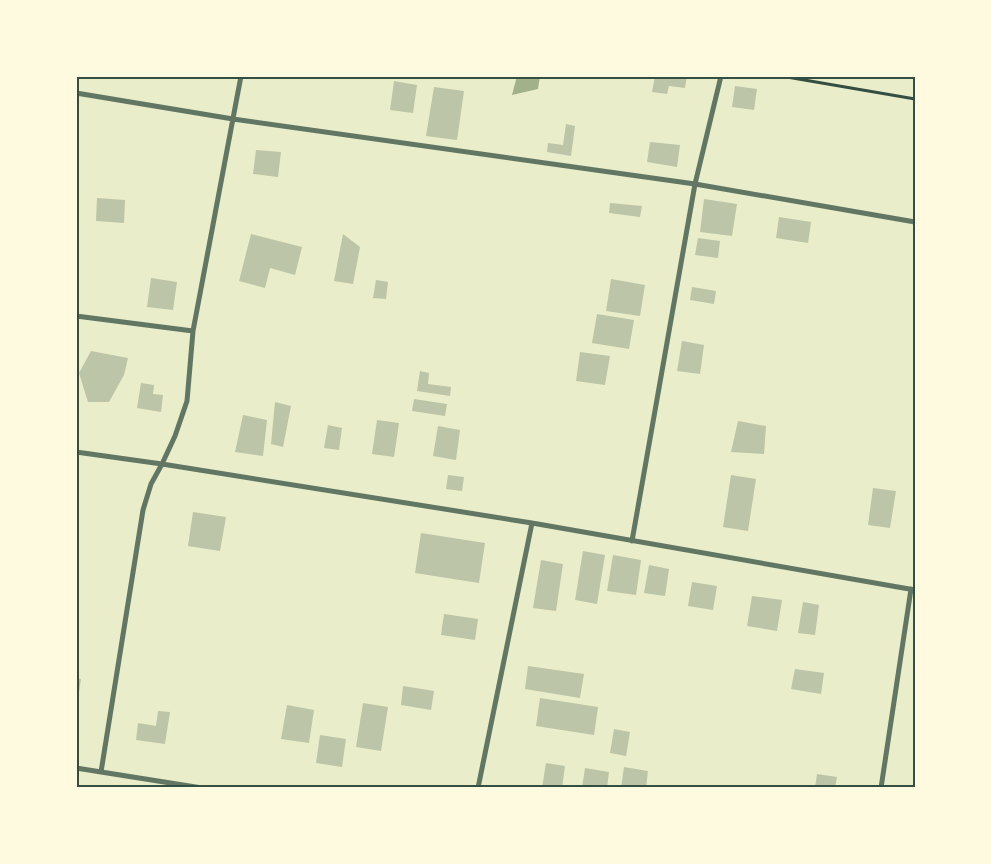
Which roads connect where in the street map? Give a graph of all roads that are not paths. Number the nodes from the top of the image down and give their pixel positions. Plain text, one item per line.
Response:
1 (240, 76) edge
2 (721, 76) edge
3 (76, 93) edge
4 (233, 119) junction
5 (695, 184) junction
6 (915, 222) edge
7 (76, 316) edge
8 (193, 332) junction
9 (76, 452) edge
10 (162, 464) junction
11 (532, 523) junction
12 (632, 541) junction
13 (913, 590) edge
14 (76, 768) edge
15 (101, 772) junction
16 (202, 788) edge
17 (478, 788) edge
18 (881, 788) edge

1 - 4 street
2 - 5 street
3 - 4 street
4 - 5 street
4 - 8 street
5 - 6 street
5 - 12 street
7 - 8 street
8 - 10 street
9 - 10 street
10 - 11 street
10 - 15 street
11 - 12 street
11 - 17 street
12 - 13 street
13 - 18 street
14 - 15 street
15 - 16 street

